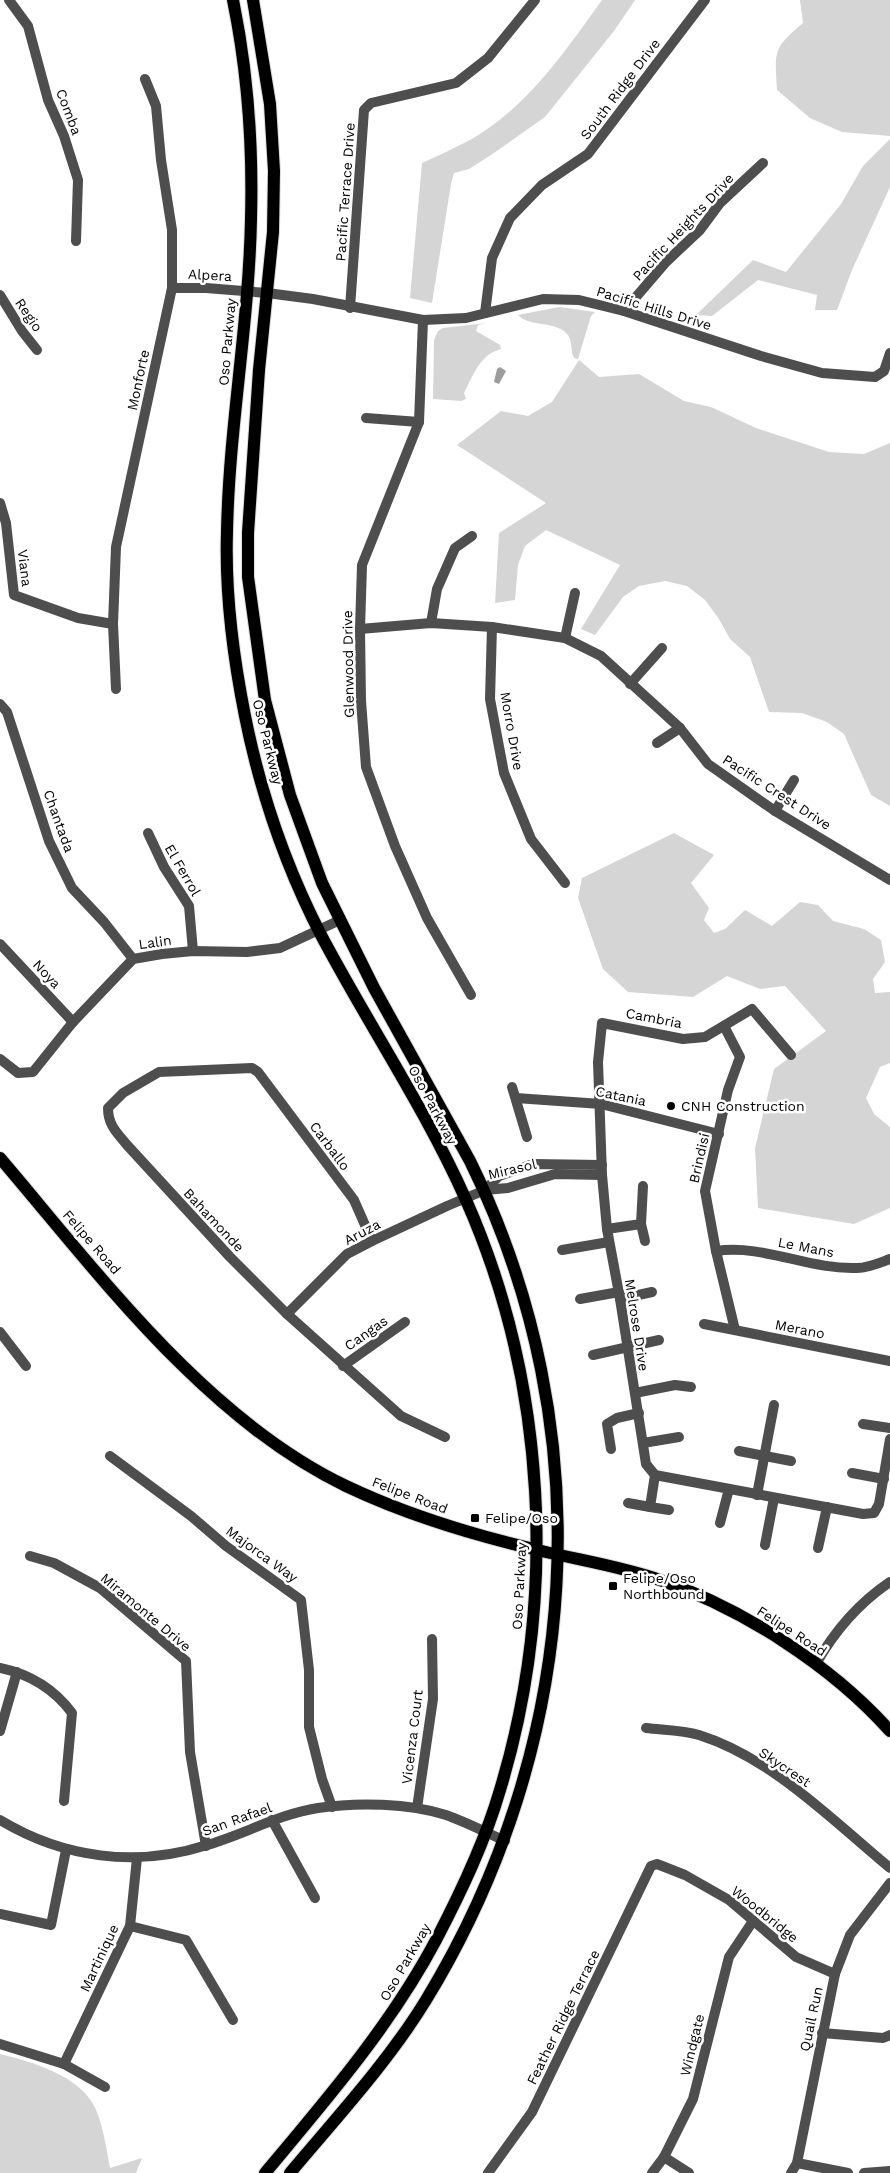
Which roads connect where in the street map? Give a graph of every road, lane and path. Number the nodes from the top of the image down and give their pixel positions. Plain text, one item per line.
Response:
1 (9, 0) edge
2 (233, 0) edge
3 (253, 0) edge
4 (535, 0) edge
5 (705, 0) edge
6 (145, 79) dead end
7 (763, 163) dead end
8 (76, 240) dead end
9 (172, 288) junction
10 (246, 291) junction
11 (267, 293) junction
12 (0, 295) edge
13 (350, 308) junction
14 (624, 311) junction
15 (486, 313) junction
16 (423, 320) junction
17 (37, 350) dead end
18 (890, 353) edge
19 (366, 418) dead end
20 (419, 422) junction
21 (0, 503) edge
22 (472, 536) dead end
23 (575, 593) dead end
24 (431, 623) junction
25 (113, 624) junction
26 (492, 627) junction
27 (360, 629) junction
28 (565, 638) junction
29 (662, 648) dead end
30 (630, 684) junction
31 (116, 689) dead end
32 (0, 704) edge
33 (680, 728) junction
34 (657, 743) dead end
35 (794, 780) dead end
36 (775, 810) junction
37 (148, 833) dead end
38 (890, 880) edge
39 (565, 883) dead end
40 (340, 920) junction
41 (319, 931) junction
42 (0, 944) edge
43 (193, 951) junction
44 (133, 959) junction
45 (470, 995) dead end
46 (73, 1022) junction
47 (603, 1022) joint
48 (724, 1026) junction
49 (791, 1055) dead end
50 (0, 1059) edge
51 (258, 1072) joint
52 (512, 1087) dead end
53 (516, 1098) junction
54 (601, 1104) junction
55 (719, 1134) junction
56 (527, 1137) dead end
57 (0, 1158) edge
58 (545, 1164) junction
59 (602, 1170) junction
60 (546, 1176) junction
61 (643, 1186) dead end
62 (484, 1190) junction
63 (466, 1198) junction
64 (641, 1224) junction
65 (607, 1229) junction
66 (372, 1241) junction
67 (645, 1241) dead end
68 (609, 1242) junction
69 (562, 1250) dead end
70 (716, 1251) junction
71 (890, 1259) edge
72 (652, 1292) dead end
73 (619, 1295) junction
74 (580, 1299) dead end
75 (287, 1314) junction
76 (405, 1322) dead end
77 (704, 1324) dead end
78 (735, 1330) junction
79 (0, 1332) edge
80 (659, 1340) dead end
81 (626, 1346) junction
82 (593, 1355) dead end
83 (890, 1361) edge
84 (26, 1366) dead end
85 (343, 1366) junction
86 (691, 1388) dead end
87 (635, 1393) junction
88 (774, 1405) dead end
89 (639, 1413) junction
90 (863, 1424) dead end
91 (890, 1428) edge
92 (445, 1437) dead end
93 (679, 1437) dead end
94 (890, 1439) edge
95 (643, 1443) junction
96 (611, 1450) dead end
97 (739, 1451) dead end
98 (110, 1456) dead end
99 (765, 1456) junction
100 (791, 1461) dead end
101 (852, 1473) dead end
102 (656, 1475) junction
103 (884, 1479) junction
104 (729, 1489) junction
105 (756, 1494) junction
106 (774, 1498) junction
107 (628, 1503) dead end
108 (650, 1507) junction
109 (827, 1507) junction
110 (669, 1510) dead end
111 (720, 1523) dead end
112 (765, 1545) dead end
113 (818, 1548) dead end
114 (536, 1550) junction
115 (559, 1554) junction
116 (30, 1556) dead end
117 (890, 1582) edge
118 (432, 1639) dead end
119 (816, 1664) junction
120 (0, 1668) edge
121 (17, 1672) junction
122 (646, 1728) dead end
123 (0, 1731) edge
124 (890, 1731) edge
125 (64, 1801) dead end
126 (332, 1806) junction
127 (417, 1808) junction
128 (0, 1820) edge
129 (272, 1820) junction
130 (486, 1832) junction
131 (505, 1841) junction
132 (206, 1846) junction
133 (66, 1850) junction
134 (137, 1858) junction
135 (651, 1866) joint
136 (890, 1868) edge
137 (890, 1883) edge
138 (316, 1898) dead end
139 (0, 1914) edge
140 (753, 1922) junction
141 (130, 1926) junction
142 (835, 1974) junction
143 (233, 2020) dead end
144 (822, 2033) junction
145 (890, 2035) edge
146 (0, 2044) edge
147 (64, 2064) junction
148 (105, 2087) dead end
149 (664, 2157) junction
150 (797, 2163) junction
151 (890, 2171) edge
152 (265, 2173) edge
153 (290, 2173) edge
154 (488, 2173) edge
155 (652, 2173) edge
156 (689, 2173) edge
157 (791, 2173) edge
158 (848, 2173) edge
159 (864, 2173) edge

1 - 8 street, Comba
2 - 10 main road, Oso Parkway
3 - 11 main road, Oso Parkway
4 - 13 street, Pacific Terrace Drive
5 - 15 street, South Ridge Drive
6 - 9 street, Monforte
7 - 14 street, Pacific Heights Drive
9 - 10 street, Alpera
9 - 25 street, Monforte
10 - 11 street, Pacific Hills Drive
10 - 41 main road, Oso Parkway
11 - 13 street, Pacific Hills Drive
11 - 40 main road, Oso Parkway
12 - 17 street, Regio
13 - 16 street, Pacific Hills Drive
14 - 15 street, Pacific Hills Drive
14 - 18 street, Pacific Hills Drive
15 - 16 street, Pacific Hills Drive
16 - 20 street, Glenwood Drive
19 - 20 street
20 - 27 street, Glenwood Drive
21 - 25 street, Viana
22 - 24 street
23 - 28 street
24 - 26 street, Pacific Crest Drive
24 - 27 street, Pacific Crest Drive
25 - 31 street, Monforte
26 - 28 street, Pacific Crest Drive
26 - 39 street, Morro Drive
27 - 45 street, Glenwood Drive
28 - 30 street, Pacific Crest Drive
29 - 30 street
30 - 33 street, Pacific Crest Drive
32 - 44 street, Chantada
33 - 34 street
33 - 36 street, Pacific Crest Drive
35 - 36 street
36 - 38 street, Pacific Crest Drive
37 - 43 street, El Ferrol
40 - 41 street, Lalin
40 - 62 main road, Oso Parkway
41 - 43 street, Lalin
41 - 63 main road, Oso Parkway
42 - 46 street, Noya
43 - 44 street, Lalin
44 - 46 street, Lalin
46 - 50 street, Lalin
47 - 48 street, Cambria
47 - 54 street, Melrose Drive
48 - 49 street, Cambria
48 - 55 street, Brindisi
51 - 66 street, Carballo
51 - 75 street, Bahamonde
52 - 53 street
53 - 54 street, Catania
53 - 56 street
54 - 55 street, Catania
54 - 59 street, Melrose Drive
55 - 70 street, Brindisi
57 - 114 main road, Felipe Road
58 - 59 street, Mirasol
58 - 60 street, Mirasol
58 - 62 street, Mirasol
59 - 60 street, Mirasol
59 - 65 street, Melrose Drive
60 - 62 street, Mirasol
61 - 64 street
62 - 63 street, Mirasol
62 - 115 main road, Oso Parkway
63 - 66 street, Aruza
63 - 114 main road, Oso Parkway
64 - 65 street
64 - 67 street
65 - 68 street, Melrose Drive
66 - 75 street, Aruza
68 - 69 street
68 - 73 street, Melrose Drive
70 - 71 street, Le Mans
70 - 78 street, Brindisi
72 - 73 street
73 - 74 street
73 - 81 street, Melrose Drive
75 - 85 street, Bahamonde
76 - 85 street, Cangas
77 - 78 street, Merano
78 - 83 street, Merano
79 - 84 street
80 - 81 street
81 - 82 street
81 - 87 street, Melrose Drive
85 - 92 street, Bahamonde
86 - 87 street
87 - 89 street, Melrose Drive
88 - 99 street
89 - 95 street, Melrose Drive
89 - 96 street
90 - 91 street
93 - 95 street
94 - 103 street
95 - 102 street, Melrose Drive
97 - 99 street
98 - 126 street, Majorca Way
99 - 100 street
99 - 105 street
101 - 103 street
102 - 104 street
102 - 108 street
103 - 109 street
104 - 105 street
104 - 111 street
105 - 106 street
106 - 109 street
106 - 112 street
107 - 108 street
108 - 110 street
109 - 113 street
114 - 115 main road, Felipe Road
114 - 130 main road, Oso Parkway
115 - 119 main road, Felipe Road
115 - 131 main road, Oso Parkway
116 - 132 street, Miramonte Drive
117 - 119 street
118 - 127 street, Vicenza Court
119 - 124 main road, Felipe Road
120 - 121 street
121 - 123 street
121 - 125 street
122 - 136 street, Skycrest
126 - 127 street, San Rafael
126 - 129 street, San Rafael
127 - 130 street, San Rafael
128 - 133 street, San Rafael
129 - 132 street, San Rafael
129 - 138 street
130 - 131 street, San Rafael
130 - 152 main road, Oso Parkway
131 - 153 main road, Oso Parkway
132 - 134 street, San Rafael
133 - 134 street, San Rafael
133 - 139 street
134 - 141 street, Martinique
135 - 140 street, Woodbridge
135 - 154 street, Feather Ridge Terrace
137 - 142 street, Quail Run
140 - 142 street, Woodbridge
140 - 149 street, Windgate
141 - 143 street
141 - 147 street, Martinique
142 - 144 street, Quail Run
144 - 145 street
144 - 150 street, Quail Run
146 - 147 street
147 - 148 street
149 - 155 street, Windgate
149 - 156 street
150 - 157 street, Quail Run
150 - 158 street
151 - 159 street

